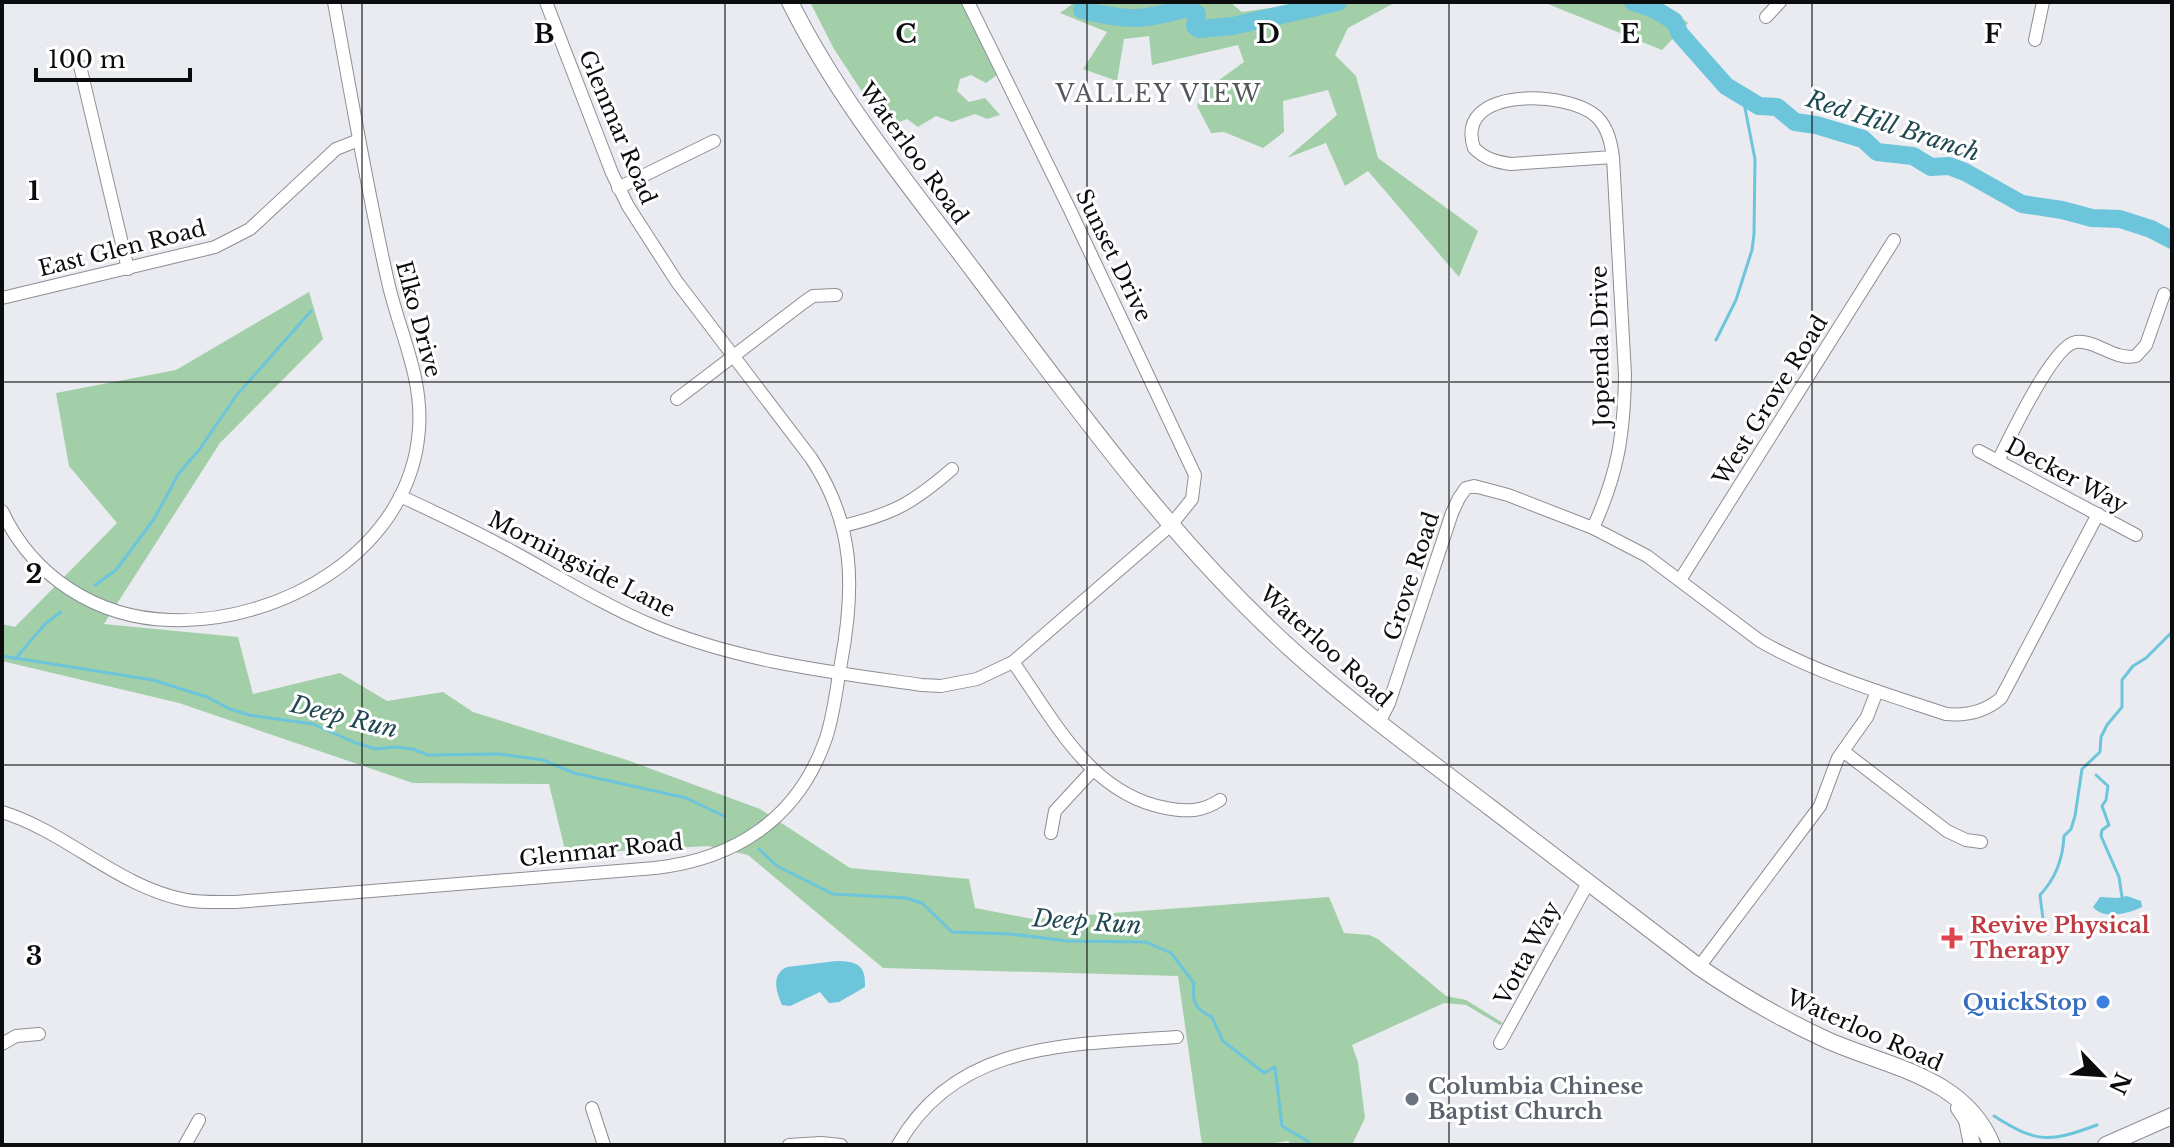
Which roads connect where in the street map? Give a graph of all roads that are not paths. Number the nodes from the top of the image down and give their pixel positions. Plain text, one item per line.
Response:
1 (334, 2) edge
2 (546, 2) edge
3 (790, 2) edge
4 (968, 2) edge
5 (1780, 2) edge
6 (2043, 2) edge
7 (1766, 17) dead end
8 (2035, 40) dead end
9 (80, 66) dead end
10 (359, 140) junction
11 (714, 141) dead end
12 (1613, 157) junction
13 (618, 188) junction
14 (1894, 240) dead end
15 (128, 269) junction
16 (2164, 294) dead end
17 (836, 295) dead end
18 (2, 298) edge
19 (733, 356) junction
20 (677, 399) dead end
21 (1979, 451) dead end
22 (1998, 461) junction
23 (952, 469) dead end
24 (400, 496) junction
25 (2, 511) edge
26 (2098, 514) junction
27 (1171, 525) junction
28 (843, 526) junction
29 (1593, 528) junction
30 (2136, 535) dead end
31 (1680, 580) junction
32 (1013, 662) junction
33 (839, 673) junction
34 (1877, 691) junction
35 (1379, 723) junction
36 (1843, 751) junction
37 (1092, 771) junction
38 (1220, 800) dead end
39 (2, 812) edge
40 (1051, 833) dead end
41 (1981, 842) dead end
42 (1588, 883) junction
43 (1699, 967) junction
44 (39, 1034) dead end
45 (1177, 1037) dead end
46 (1500, 1043) dead end
47 (2, 1044) edge
48 (1937, 1083) junction
49 (592, 1108) dead end
50 (2172, 1116) edge
51 (199, 1120) dead end
52 (1990, 1139) edge
53 (185, 1145) edge
54 (604, 1145) edge
55 (789, 1145) edge
56 (841, 1145) edge
57 (898, 1145) edge
58 (1972, 1145) edge
59 (2006, 1145) edge
60 (2106, 1145) edge

1 - 10 street, Elko Drive
2 - 13 street, Glenmar Road
3 - 27 main road, Waterloo Road
4 - 27 street, Sunset Drive
5 - 7 street
6 - 8 street
9 - 15 street
10 - 15 street, East Glen Road
10 - 24 street, Elko Drive
11 - 13 street
12 - 12 street, Jopenda Drive
12 - 29 street, Jopenda Drive
13 - 19 street, Glenmar Road
14 - 31 street, West Grove Road
15 - 18 street, East Glen Road
16 - 22 street
17 - 19 street
19 - 20 street
19 - 28 street, Glenmar Road
21 - 22 street, Decker Way
22 - 26 street, Decker Way
23 - 28 street
24 - 25 street, Elko Drive
24 - 33 street, Morningside Lane
26 - 30 street, Decker Way
26 - 34 street
27 - 32 street, Morningside Lane
27 - 35 main road, Waterloo Road
28 - 33 street, Glenmar Road
29 - 31 street
29 - 35 street, Grove Road
31 - 34 street
32 - 33 street, Morningside Lane
32 - 37 street
33 - 39 street, Glenmar Road
34 - 36 street
35 - 42 main road, Waterloo Road
36 - 41 street
36 - 43 street
37 - 38 street
37 - 40 street
42 - 43 main road, Waterloo Road
42 - 46 street, Votta Way
43 - 48 main road, Waterloo Road
44 - 47 street
45 - 57 street
48 - 52 main road, Waterloo Road
48 - 58 main road
49 - 54 street
50 - 60 main road
51 - 53 street
52 - 59 main road, Waterloo Road
55 - 56 street

